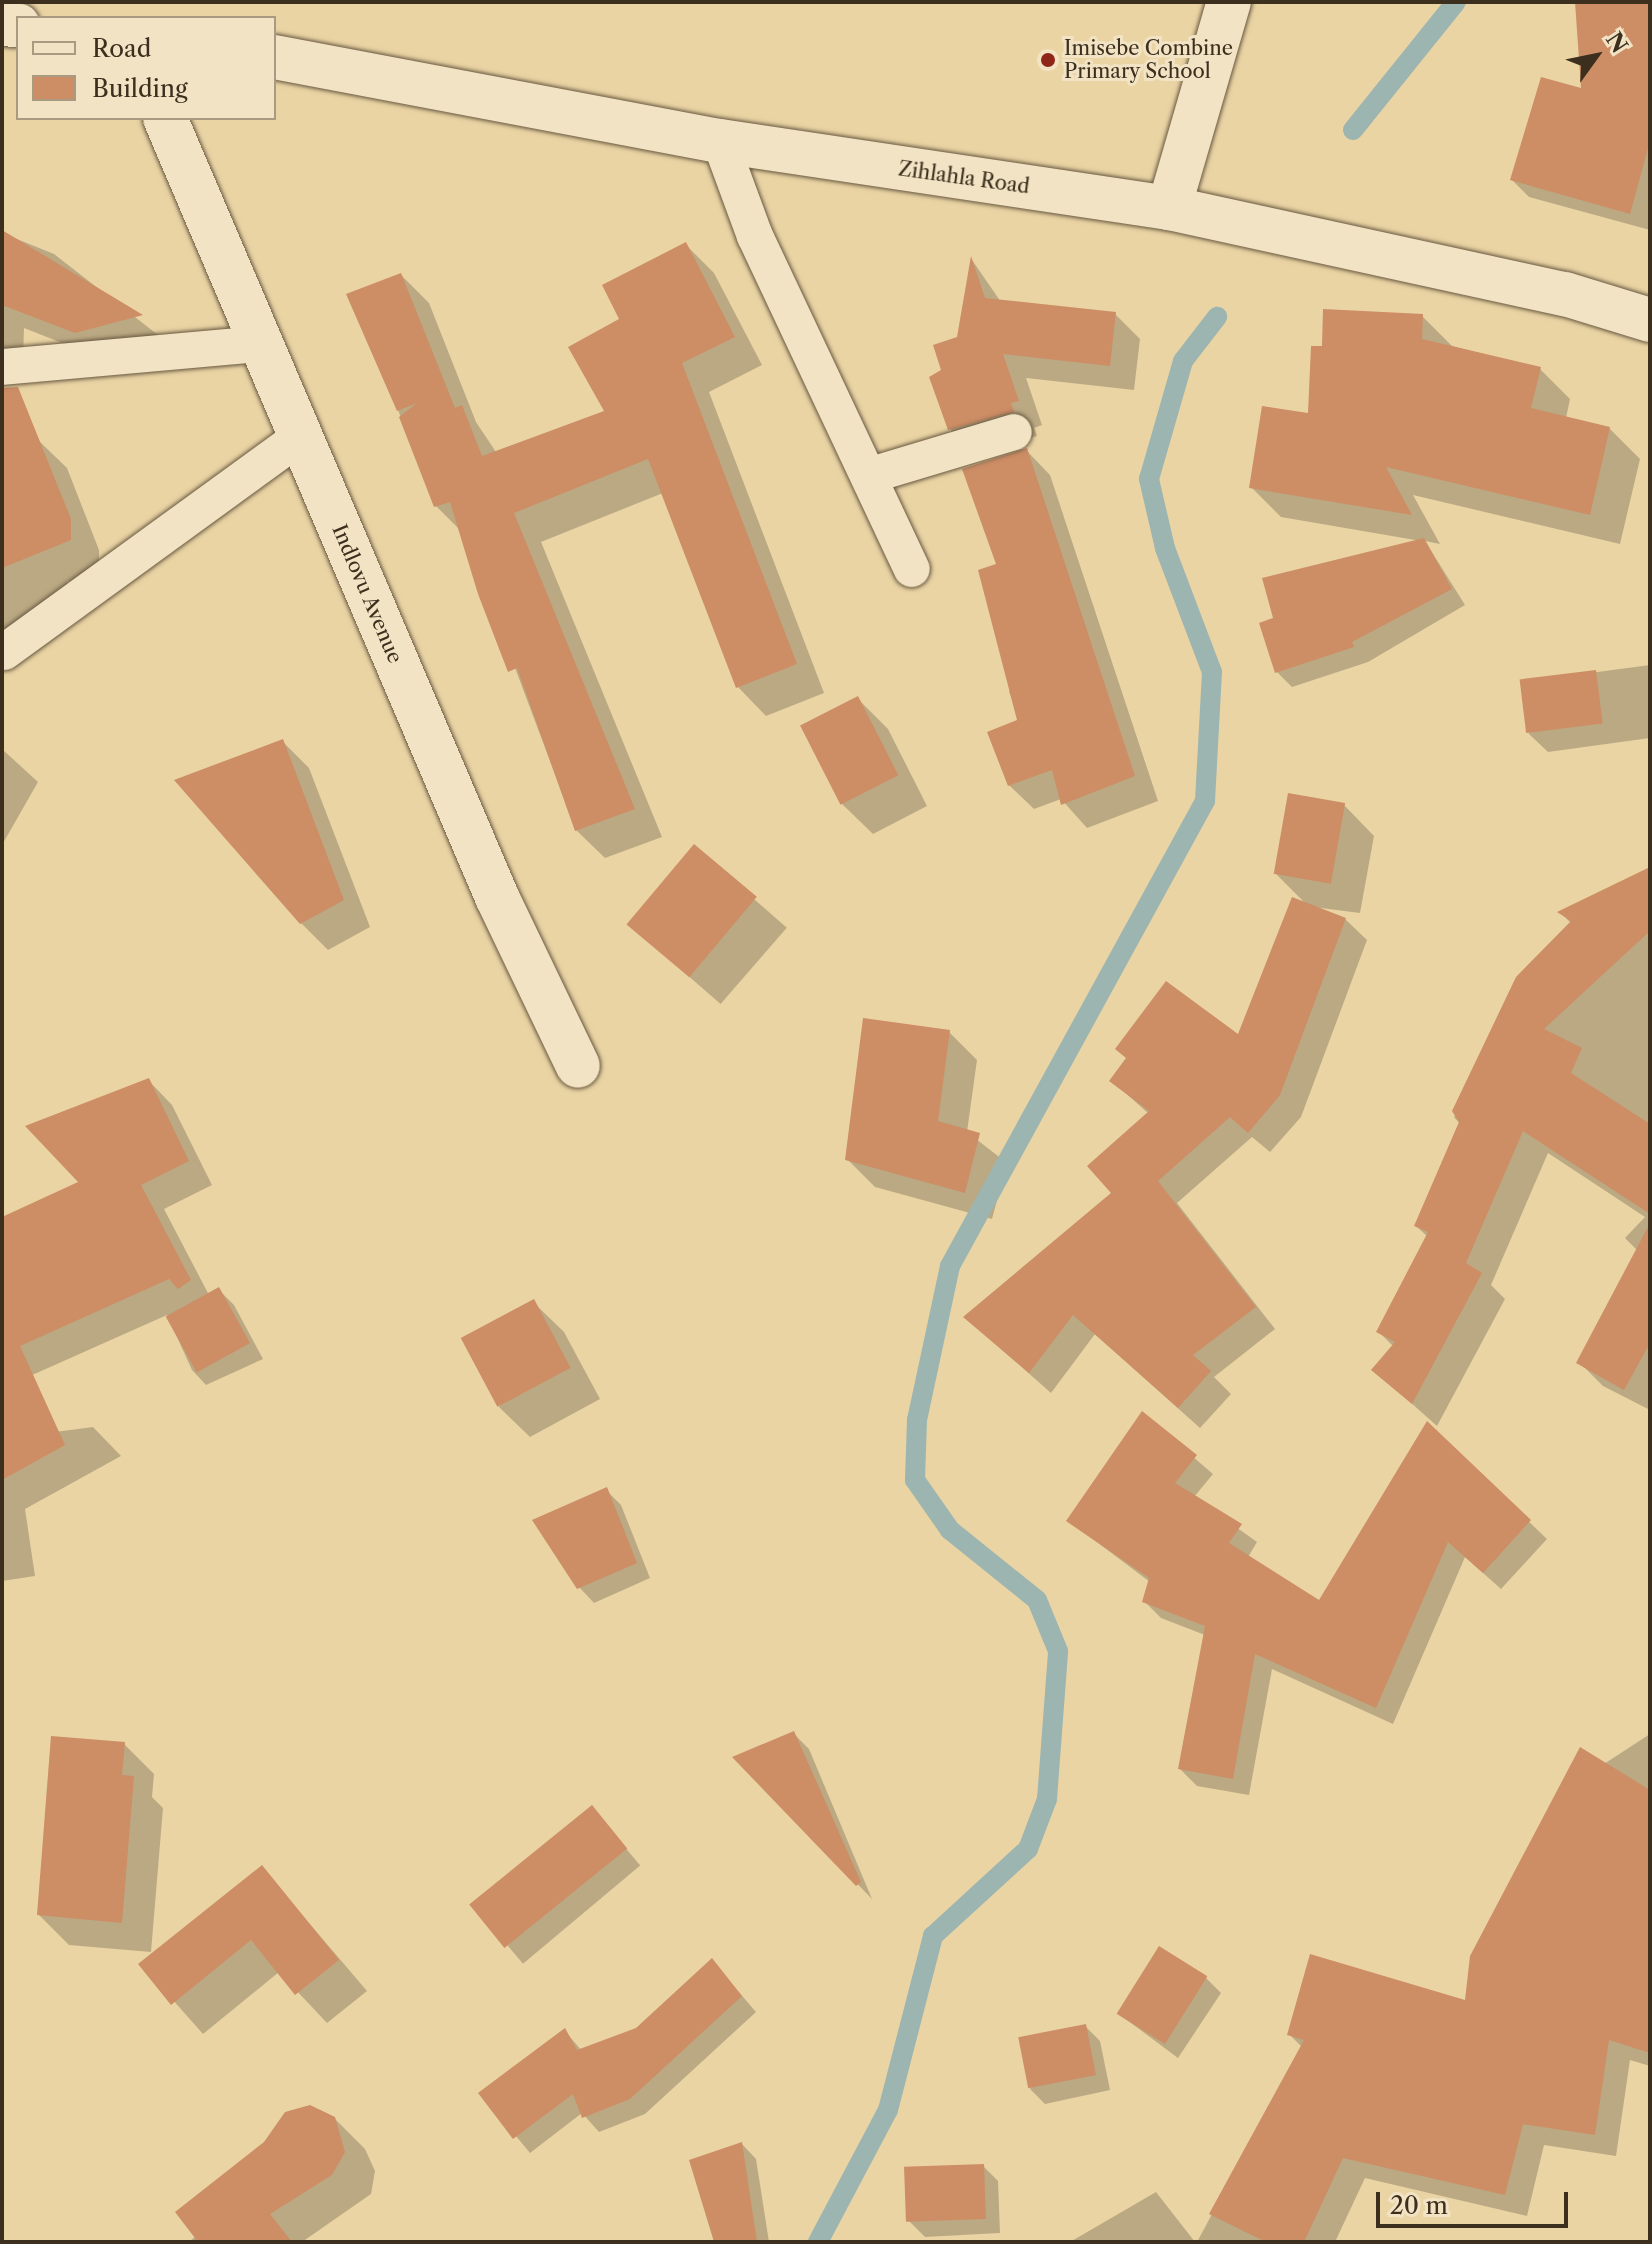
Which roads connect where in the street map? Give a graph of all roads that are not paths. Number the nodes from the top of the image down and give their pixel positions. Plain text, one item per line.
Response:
1 (1229, 2) edge
2 (276, 57) edge
3 (166, 120) edge
4 (720, 141) junction
5 (1169, 208) junction
6 (1650, 320) edge
7 (260, 344) junction
8 (2, 367) edge
9 (1014, 432) dead end
10 (300, 437) junction
11 (871, 475) junction
12 (912, 569) dead end
13 (4, 652) dead end
14 (578, 1066) dead end

1 - 5 street
2 - 4 street, Zihlahla Road
3 - 7 street, Indlovu Avenue
4 - 5 street, Zihlahla Road
4 - 11 lane
5 - 6 street, Zihlahla Road
7 - 8 lane
7 - 10 street, Indlovu Avenue
9 - 11 lane
10 - 13 lane
10 - 14 street, Indlovu Avenue
11 - 12 lane

